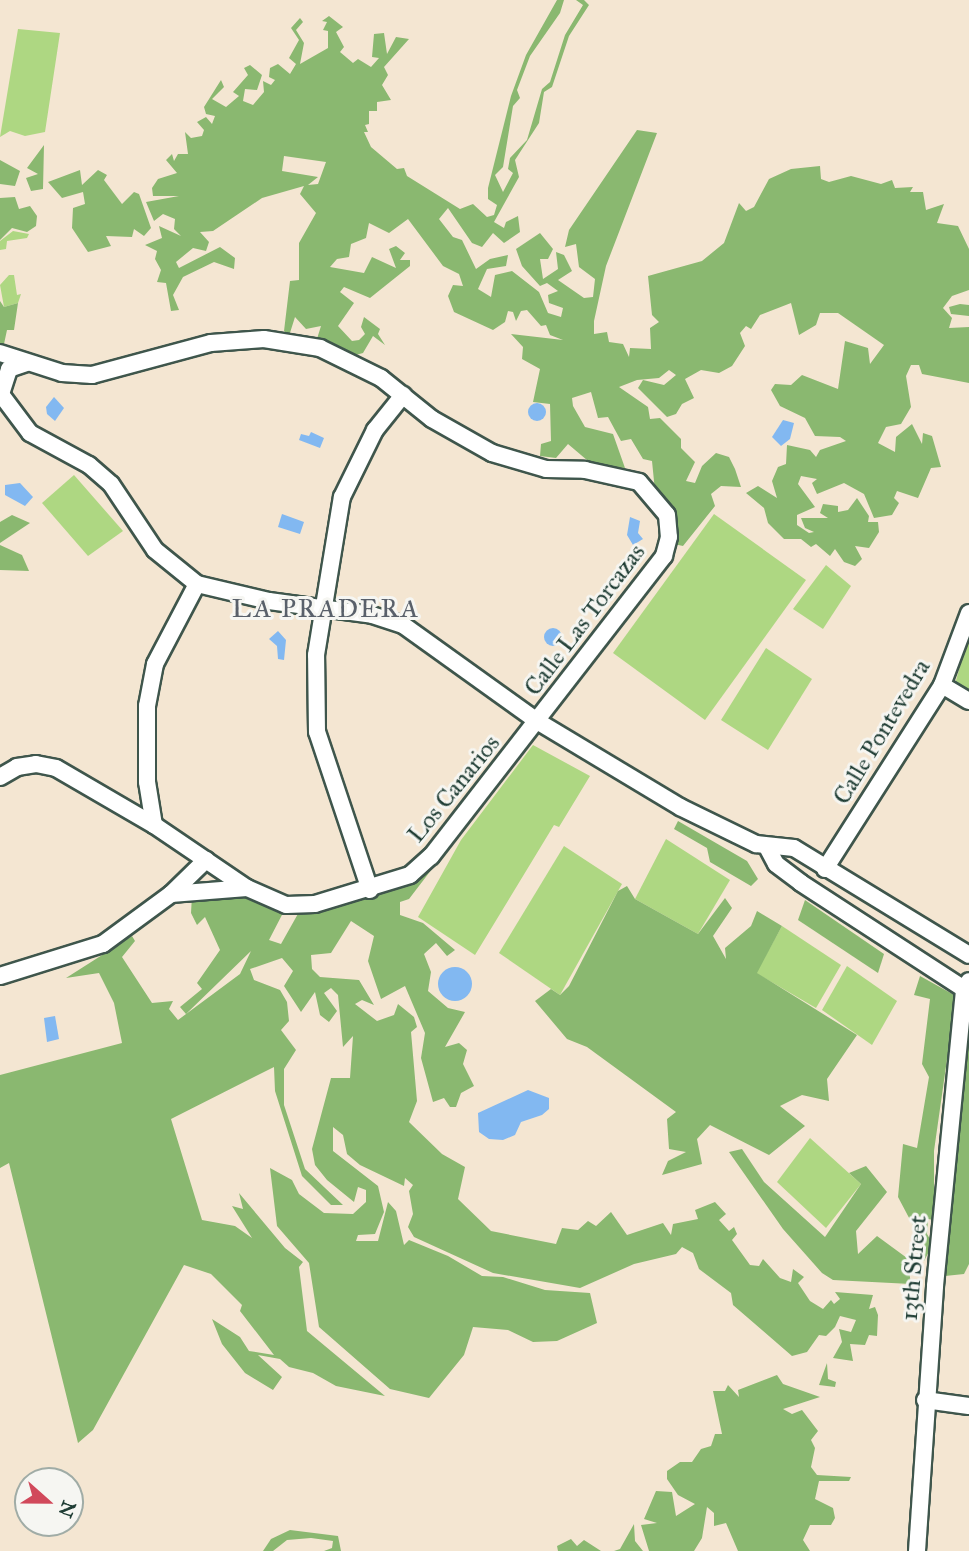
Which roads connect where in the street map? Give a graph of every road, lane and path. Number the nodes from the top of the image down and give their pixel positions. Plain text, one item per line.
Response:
1 (0, 353) edge
2 (26, 363) junction
3 (0, 394) edge
4 (403, 395) junction
5 (197, 584) junction
6 (323, 606) junction
7 (969, 614) edge
8 (942, 685) junction
9 (969, 701) edge
10 (537, 721) junction
11 (0, 777) edge
12 (154, 825) junction
13 (767, 847) junction
14 (206, 860) junction
15 (825, 869) junction
16 (247, 888) junction
17 (370, 890) junction
18 (170, 894) junction
19 (969, 955) edge
20 (0, 976) edge
21 (967, 988) edge
22 (925, 1400) junction
23 (969, 1406) edge
24 (916, 1551) edge

1 - 2 street, Calle Las Torcazas
2 - 3 street
2 - 4 street, Calle Las Torcazas
3 - 5 street
4 - 6 street
4 - 10 street, Calle Las Torcazas
5 - 6 street
5 - 12 street
6 - 10 street
6 - 17 street
7 - 8 street, Calle Pontevedra
8 - 9 street
8 - 15 street, Calle Pontevedra
10 - 13 street
10 - 17 street, Los Canarios
11 - 12 street, Los Canarios
12 - 14 street, Los Canarios
13 - 15 street
13 - 21 street
14 - 16 street, Los Canarios
14 - 18 street
15 - 19 street
16 - 17 street, Los Canarios
16 - 18 street
18 - 20 street
21 - 22 street, 13th Street
22 - 23 street
22 - 24 street, 13th Street

